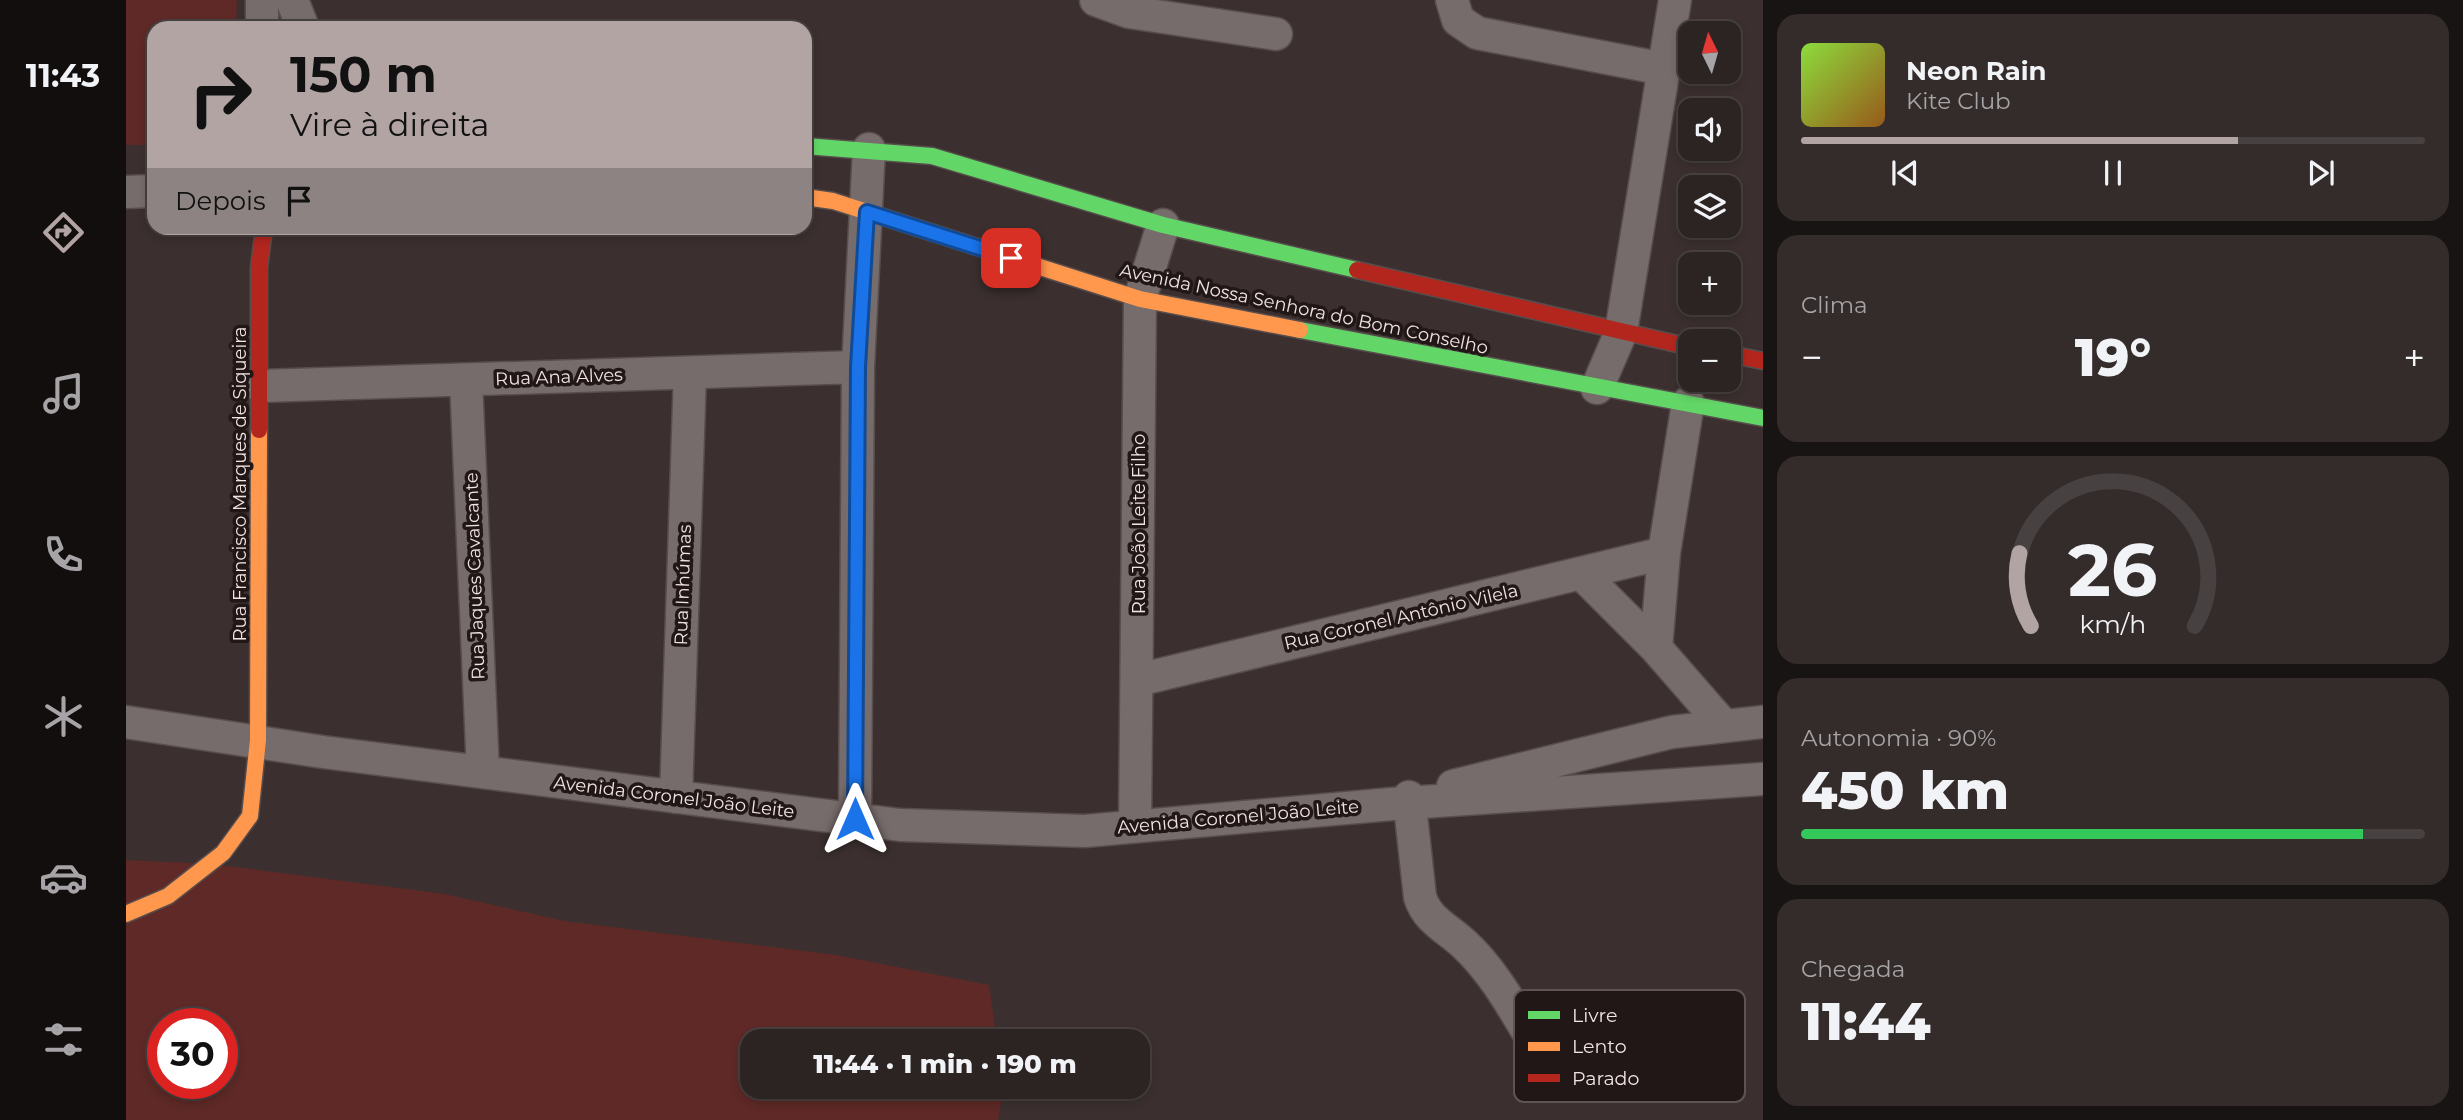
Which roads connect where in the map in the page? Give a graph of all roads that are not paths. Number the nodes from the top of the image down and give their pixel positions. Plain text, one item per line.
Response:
1 (262, 0) edge
2 (292, 0) edge
3 (1096, 0) edge
4 (1452, 0) edge
5 (1675, 0) edge
6 (262, 21) edge
7 (300, 21) edge
8 (1276, 34) dead end
9 (1664, 69) junction
10 (812, 146) edge
11 (869, 149) junction
12 (147, 191) edge
13 (126, 192) edge
14 (812, 198) edge
15 (867, 212) junction
16 (1163, 225) junction
17 (263, 235) edge
18 (1140, 299) junction
19 (1621, 332) junction
20 (1678, 344) edge
21 (1741, 356) edge
22 (1763, 361) edge
23 (858, 367) junction
24 (690, 373) junction
25 (466, 380) junction
26 (261, 386) junction
27 (1597, 388) junction
28 (1688, 403) junction
29 (1763, 418) edge
30 (1664, 553) junction
31 (1581, 573) junction
32 (1656, 648) junction
33 (1138, 680) junction
34 (126, 722) edge
35 (1763, 722) edge
36 (1724, 726) junction
37 (258, 740) junction
38 (483, 772) junction
39 (1763, 779) edge
40 (676, 797) junction
41 (1404, 802) junction
42 (855, 819) junction
43 (1135, 826) junction
44 (126, 914) edge
45 (1514, 1011) edge

1 - 6 street
2 - 7 street
3 - 8 street
4 - 9 street
5 - 9 street
9 - 19 street
10 - 11 street
11 - 15 street
11 - 16 street
12 - 13 street
14 - 15 street, Avenida Nossa Senhora do Bom Conselho
15 - 18 street, Avenida Nossa Senhora do Bom Conselho
15 - 23 street
16 - 18 street, Rua João Leite Filho
16 - 19 street
17 - 26 street, Rua Francisco Marques de Siqueira
18 - 27 street, Avenida Nossa Senhora do Bom Conselho
18 - 33 street, Rua João Leite Filho
19 - 20 street
19 - 27 street
21 - 22 street
23 - 24 street, Rua Ana Alves
23 - 42 street
24 - 25 street, Rua Ana Alves
24 - 40 street, Rua Inhúmas
25 - 26 street, Rua Ana Alves
25 - 38 street, Rua Jaques Cavalcante
26 - 37 street, Rua Francisco Marques de Siqueira
27 - 28 street, Avenida Nossa Senhora do Bom Conselho
28 - 29 street, Avenida Nossa Senhora do Bom Conselho
28 - 30 street
30 - 31 street, Rua Coronel Antônio Vilela
30 - 32 street
31 - 32 street
31 - 33 street, Rua Coronel Antônio Vilela
32 - 36 street
33 - 43 street, Rua João Leite Filho
34 - 37 street, Avenida Coronel João Leite
35 - 36 street, Avenida Coronel João Leite
36 - 41 street, Avenida Coronel João Leite
37 - 38 street, Avenida Coronel João Leite
37 - 44 street, Rua Francisco Marques de Siqueira
38 - 40 street, Avenida Coronel João Leite
39 - 41 street, Avenida Coronel João Leite
40 - 42 street, Avenida Coronel João Leite
41 - 43 street, Avenida Coronel João Leite
41 - 45 street
42 - 43 street, Avenida Coronel João Leite

